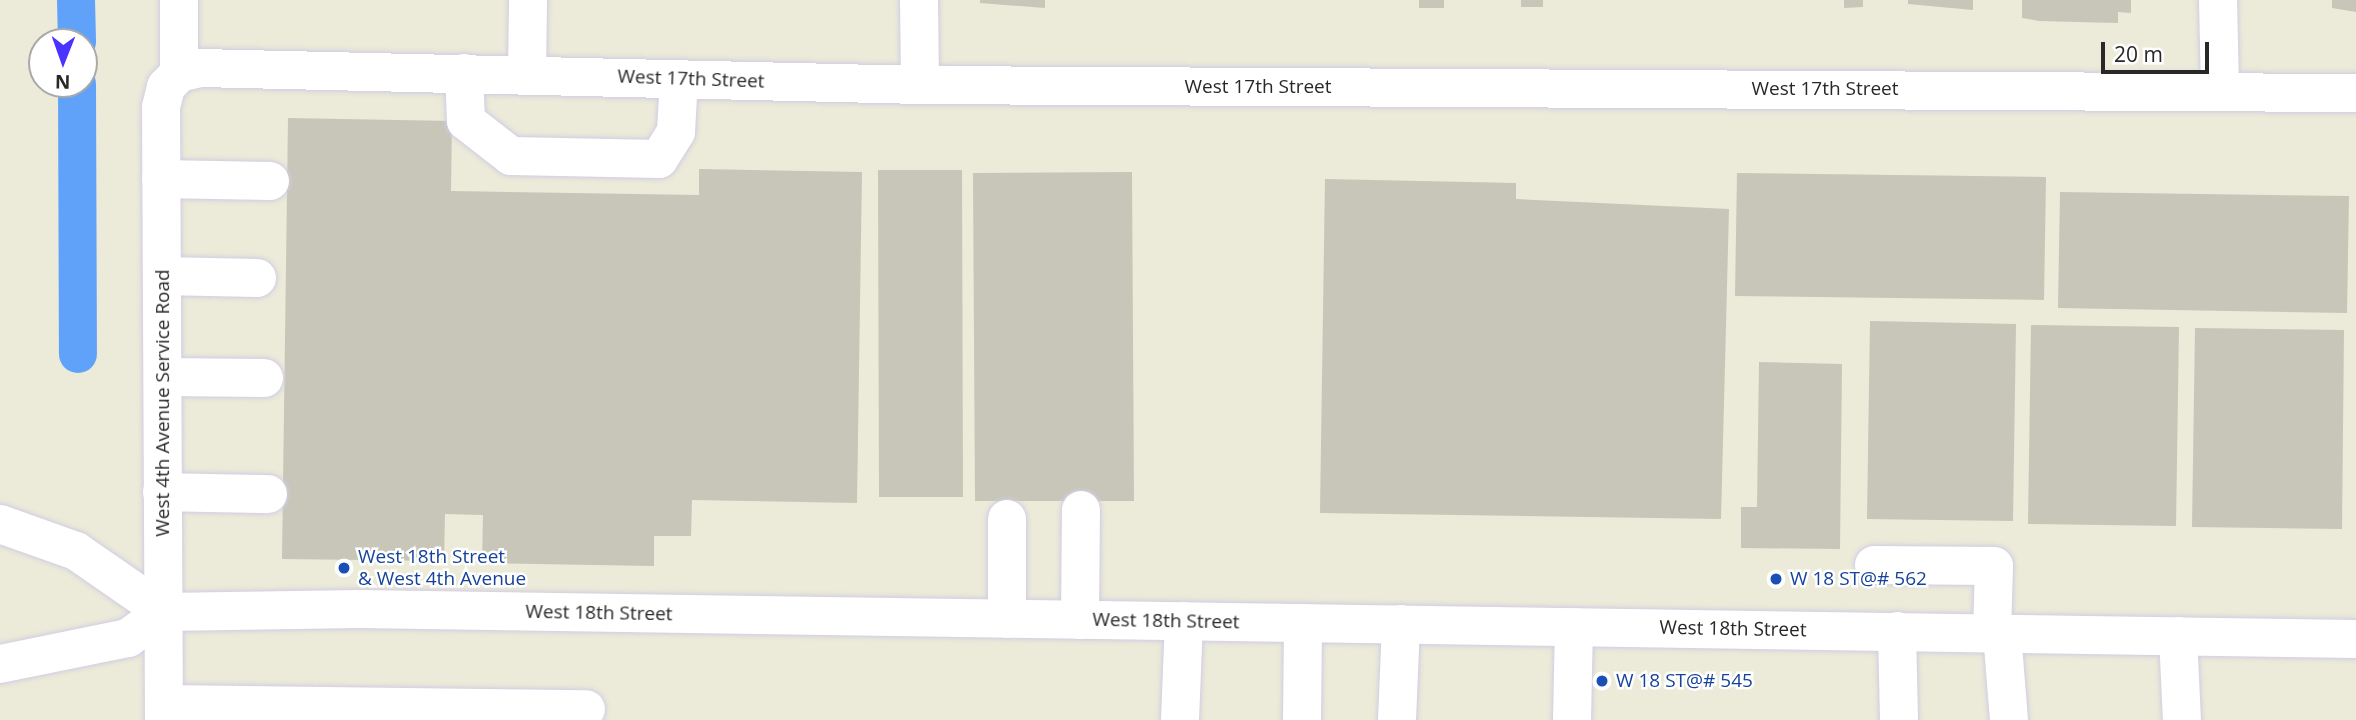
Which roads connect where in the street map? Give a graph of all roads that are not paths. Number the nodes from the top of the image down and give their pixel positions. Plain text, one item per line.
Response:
1 (179, 0) edge
2 (528, 0) edge
3 (919, 0) edge
4 (2218, 0) edge
5 (464, 73) junction
6 (527, 74) junction
7 (679, 79) junction
8 (172, 80) junction
9 (920, 85) junction
10 (2220, 90) junction
11 (2356, 93) edge
12 (161, 179) junction
13 (270, 181) dead end
14 (162, 276) junction
15 (257, 278) dead end
16 (163, 377) junction
17 (264, 378) dead end
18 (162, 492) junction
19 (268, 494) dead end
20 (1081, 510) dead end
21 (1007, 519) dead end
22 (0, 524) edge
23 (1874, 565) dead end
24 (164, 612) junction
25 (1007, 619) junction
26 (1080, 620) junction
27 (1184, 621) junction
28 (1303, 623) junction
29 (1401, 624) junction
30 (1574, 627) junction
31 (1897, 631) junction
32 (1997, 633) junction
33 (2178, 636) junction
34 (2356, 639) edge
35 (0, 664) edge
36 (586, 709) dead end
37 (164, 712) edge
38 (1180, 720) edge
39 (1302, 720) edge
40 (1397, 720) edge
41 (1572, 720) edge
42 (1899, 720) edge
43 (2009, 720) edge
44 (2182, 720) edge

1 - 8 street, West 4th Avenue Service Road
2 - 6 street
3 - 9 street
4 - 10 street
5 - 6 street, West 17th Street
5 - 7 street
5 - 8 street, West 17th Street
6 - 7 street, West 17th Street
7 - 9 street, West 17th Street
8 - 12 street, West 4th Avenue Service Road
9 - 10 street, West 17th Street
10 - 11 street, West 17th Street
12 - 13 street
12 - 14 street, West 4th Avenue Service Road
14 - 15 street
14 - 16 street, West 4th Avenue Service Road
16 - 17 street
16 - 18 street, West 4th Avenue Service Road
18 - 19 street
18 - 24 street, West 4th Avenue Service Road
20 - 26 street
21 - 25 street
22 - 24 street
23 - 32 street
24 - 25 street, West 18th Street
24 - 35 street
24 - 37 street, West 4th Avenue Service Road
25 - 26 street, West 18th Street
26 - 27 street, West 18th Street
27 - 28 street, West 18th Street
27 - 38 street
28 - 29 street, West 18th Street
28 - 39 street
29 - 30 street, West 18th Street
29 - 40 street
30 - 31 street, West 18th Street
30 - 41 street
31 - 32 street, West 18th Street
31 - 42 street
32 - 33 street, West 18th Street
32 - 43 street
33 - 34 street, West 18th Street
33 - 44 street
36 - 37 street

